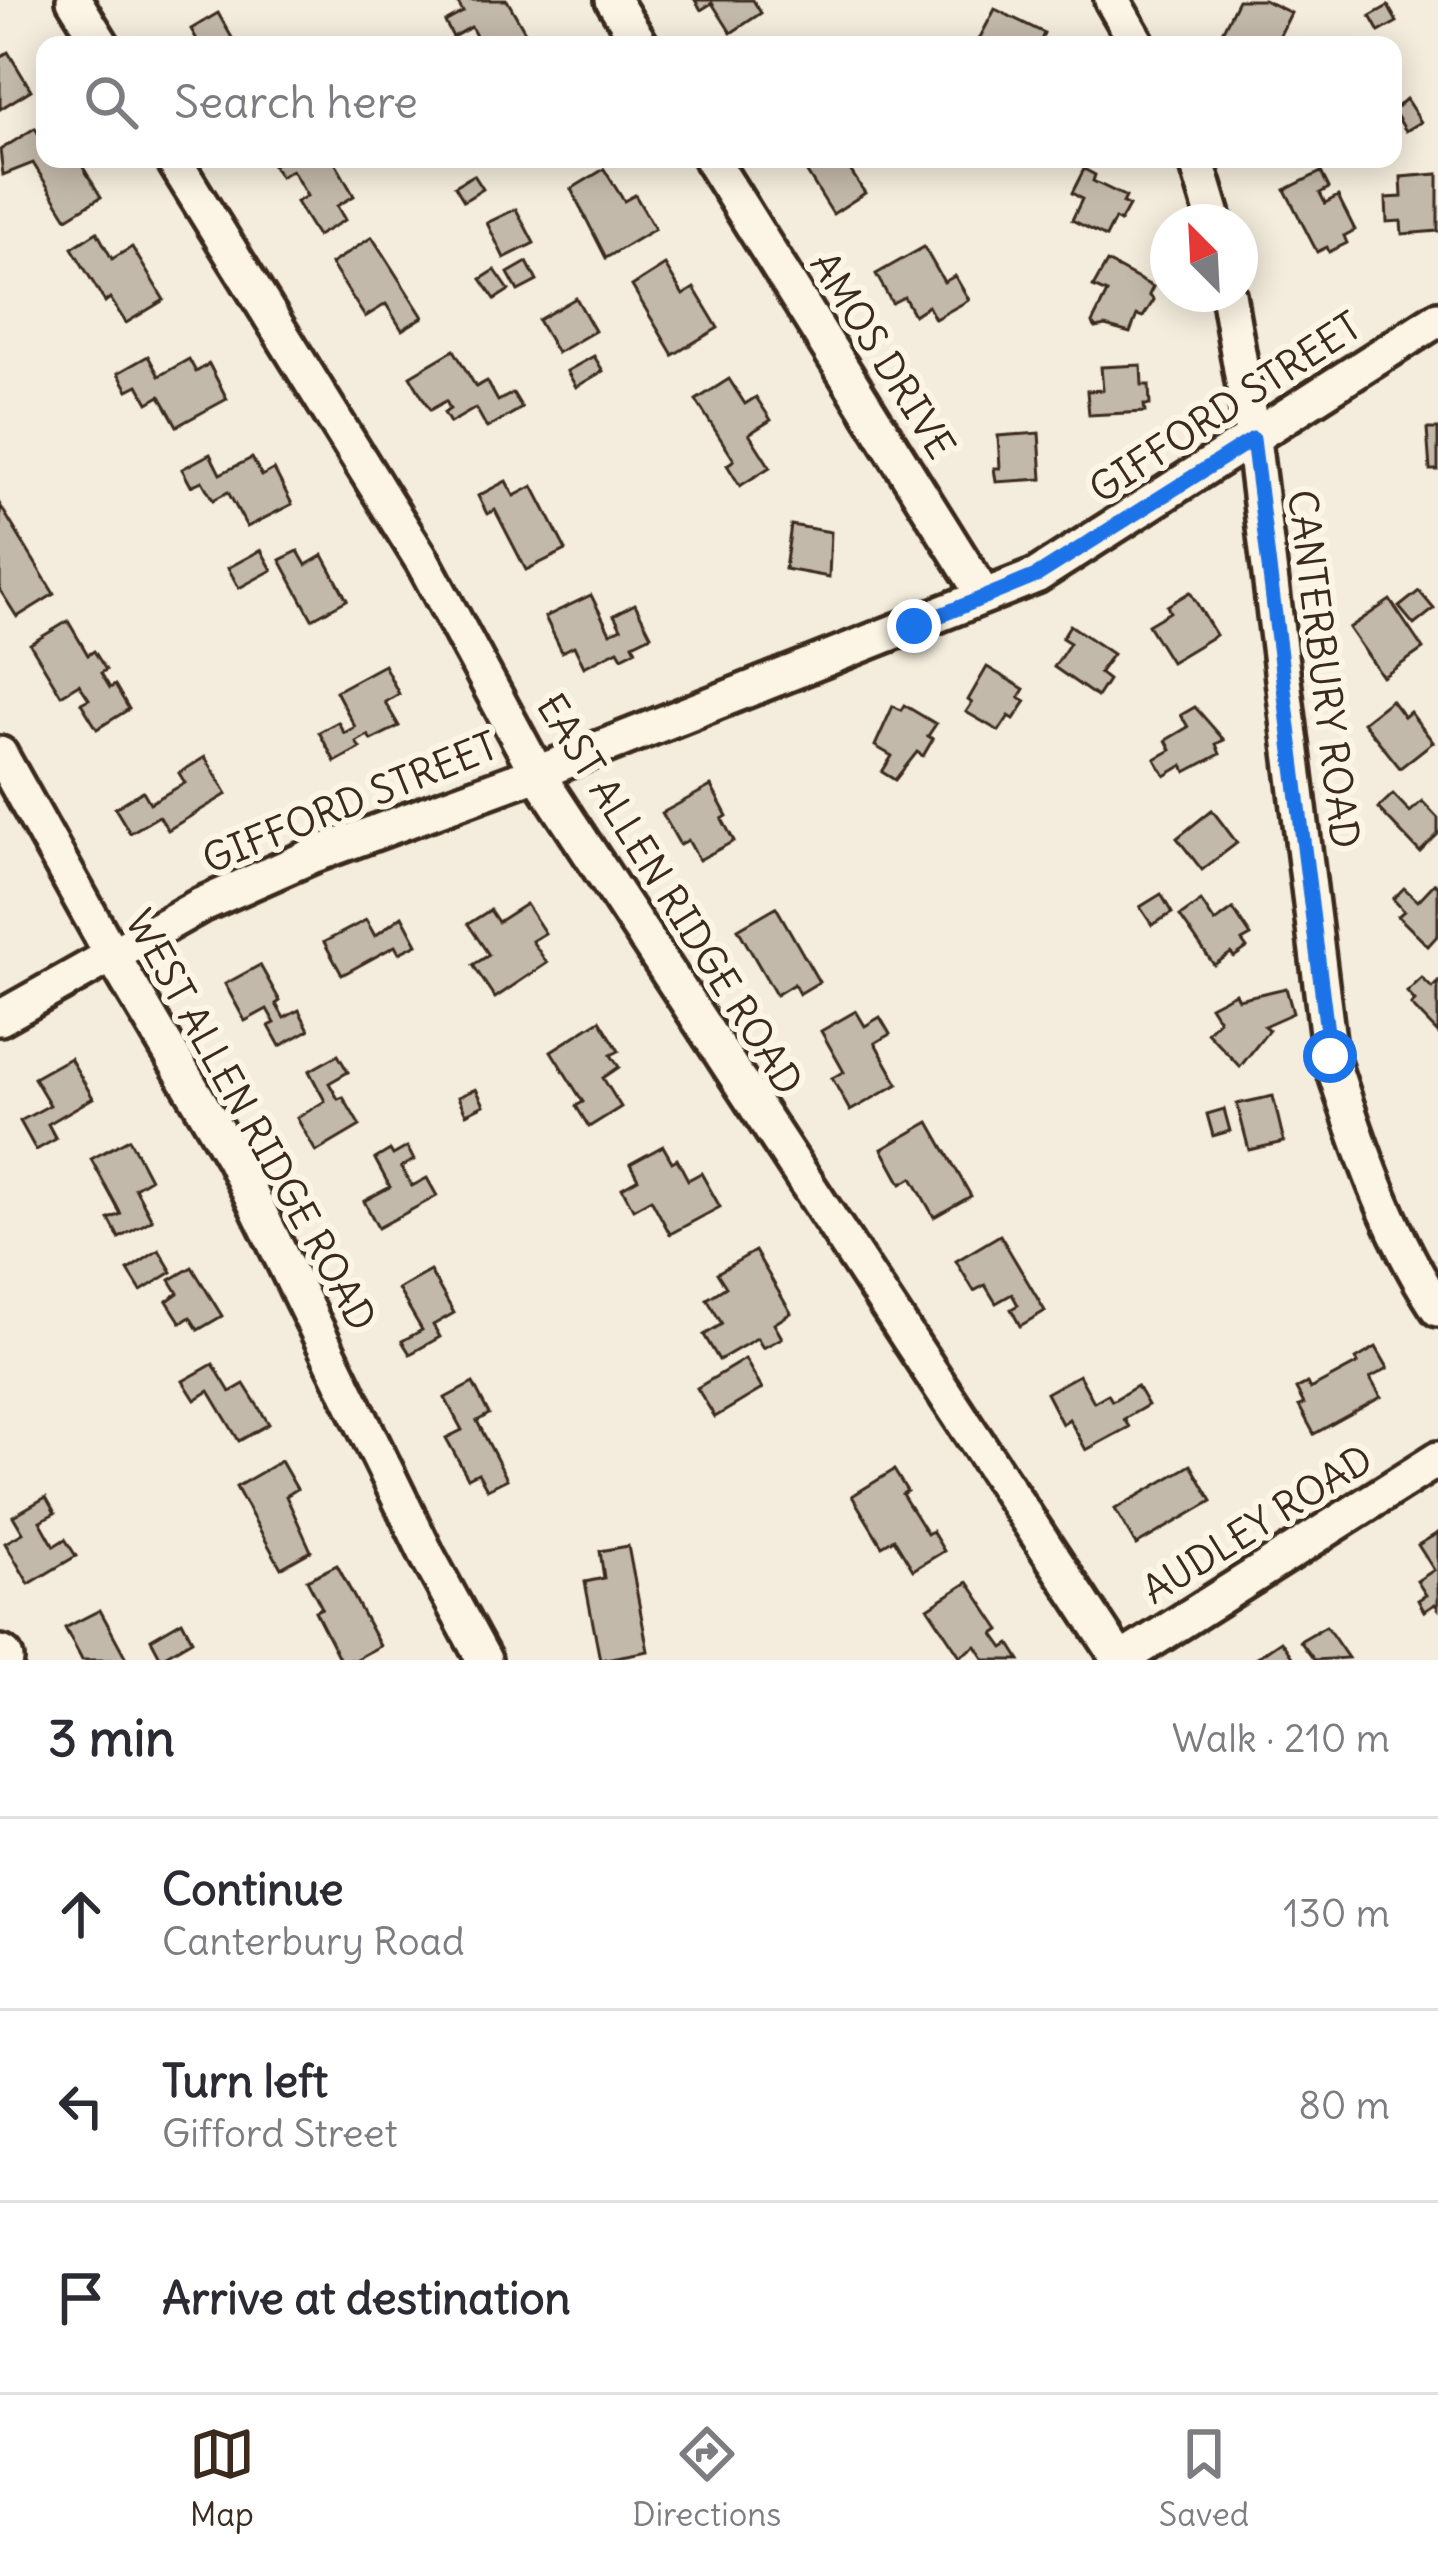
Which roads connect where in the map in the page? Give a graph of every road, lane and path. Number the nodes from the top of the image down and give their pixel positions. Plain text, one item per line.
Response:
1 (74, 0) edge
2 (613, 0) edge
3 (1112, 0) edge
4 (96, 36) edge
5 (635, 36) edge
6 (1133, 36) edge
7 (179, 168) edge
8 (717, 168) edge
9 (1199, 168) edge
10 (1210, 204) edge
11 (1231, 312) edge
12 (1438, 319) edge
13 (1253, 439) junction
14 (984, 596) junction
15 (0, 754) edge
16 (537, 773) junction
17 (111, 952) junction
18 (0, 1018) edge
19 (1438, 1309) edge
20 (1438, 1459) edge
21 (484, 1660) edge
22 (1121, 1660) edge

1 - 4 street
2 - 5 street
3 - 6 street
7 - 16 street, EAST ALLEN RIDGE ROAD
8 - 14 street, AMOS DRIVE
9 - 10 street
11 - 13 street, CANTERBURY ROAD
12 - 13 street, GIFFORD STREET
13 - 14 street, GIFFORD STREET
13 - 19 street, CANTERBURY ROAD
14 - 16 street, GIFFORD STREET
15 - 17 street, WEST ALLEN RIDGE ROAD
16 - 17 street, GIFFORD STREET
16 - 22 street, EAST ALLEN RIDGE ROAD
17 - 18 street, GIFFORD STREET
17 - 21 street, WEST ALLEN RIDGE ROAD
20 - 22 street, AUDLEY ROAD

